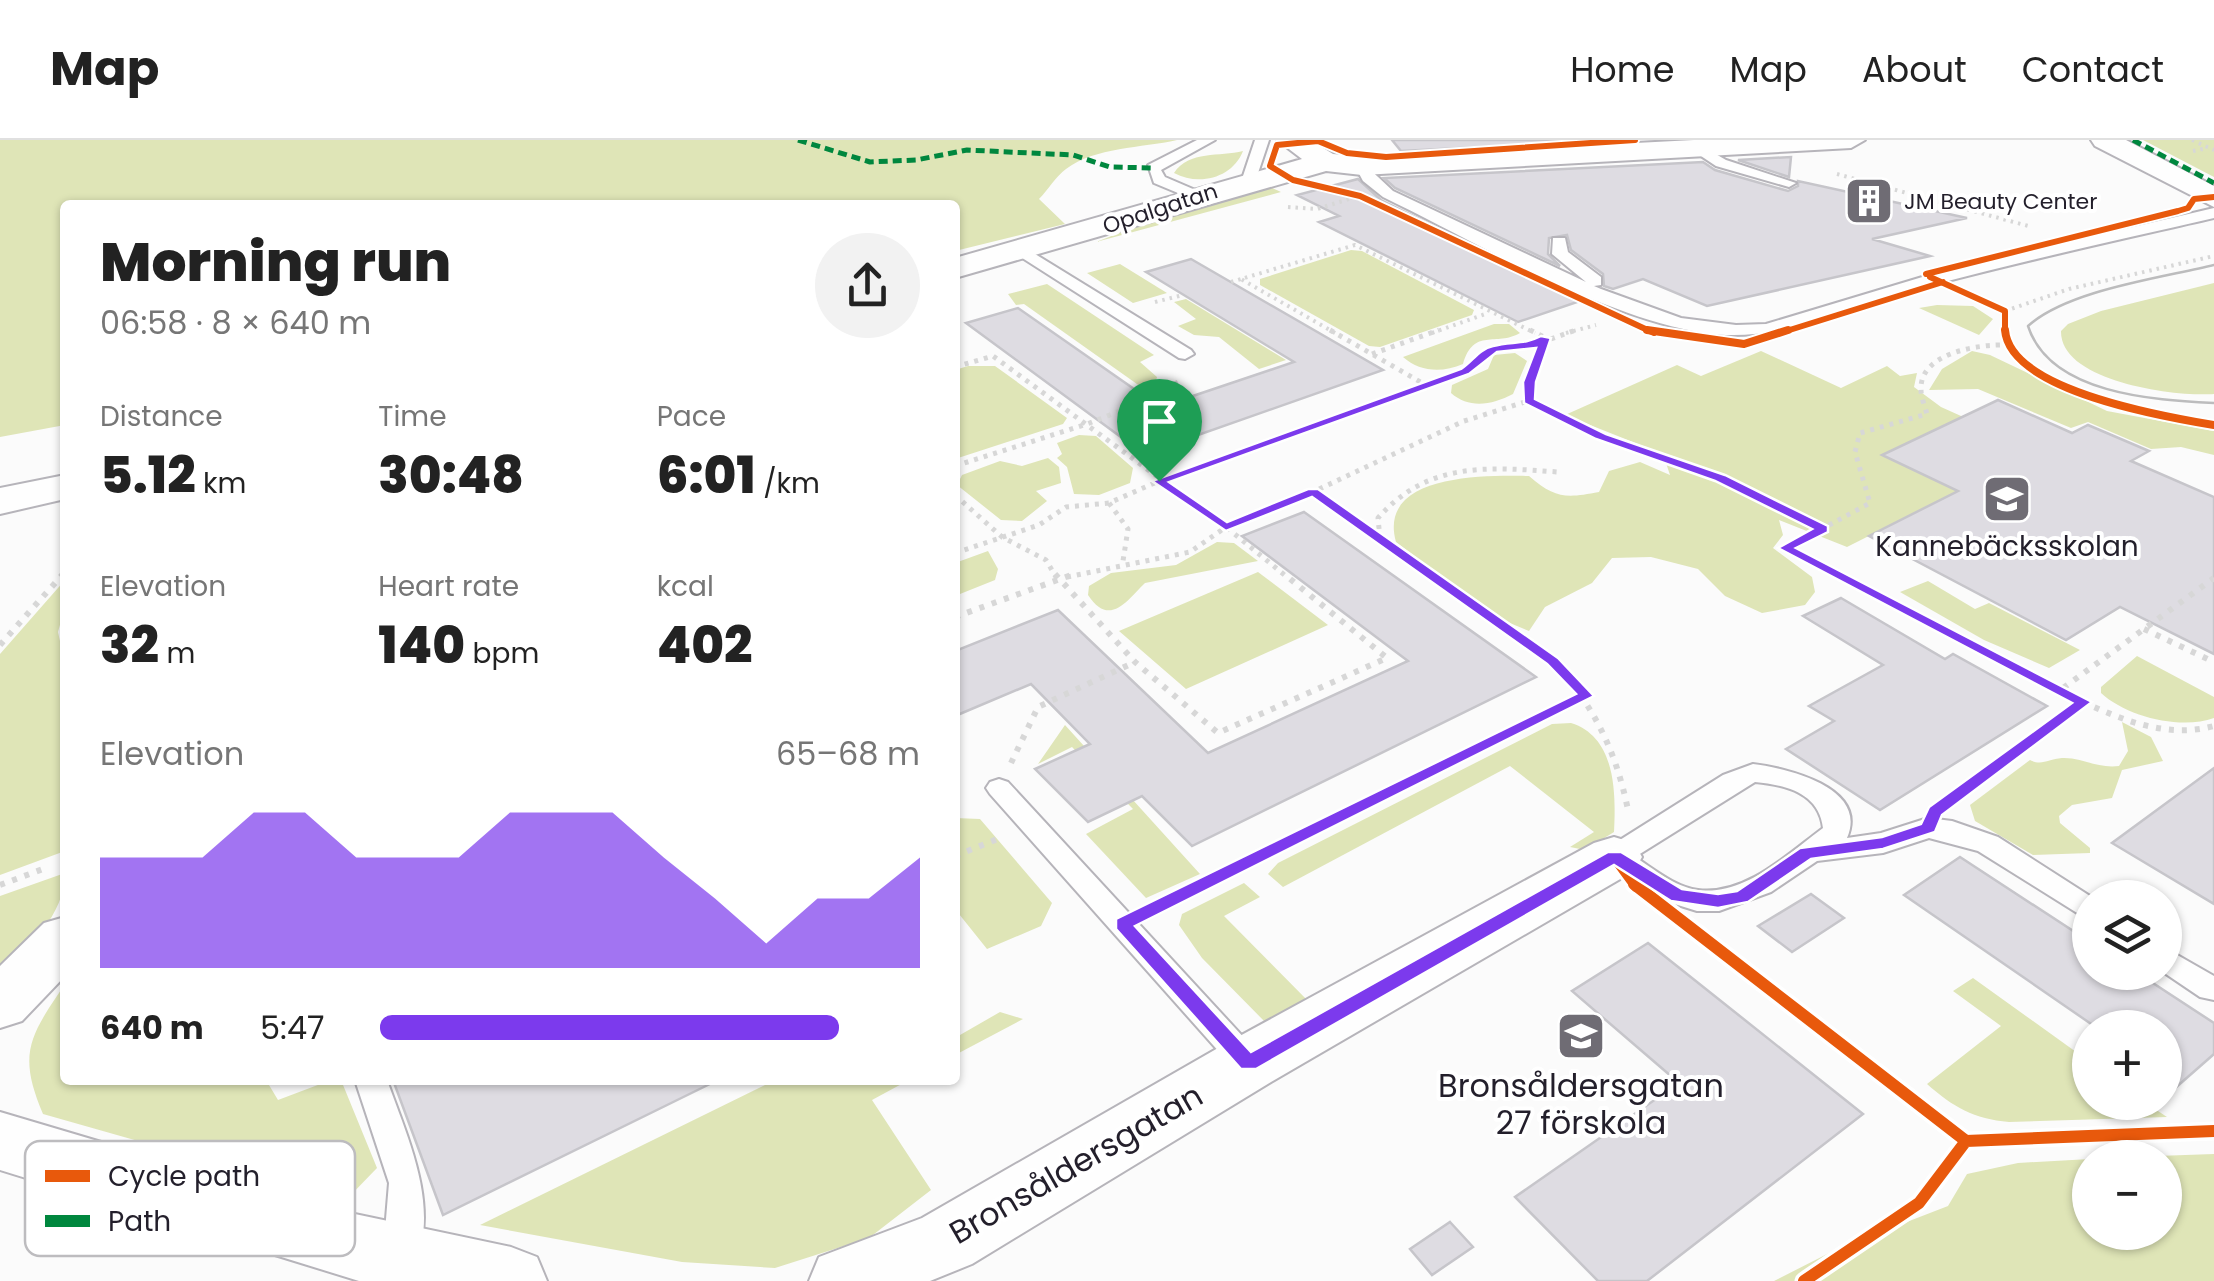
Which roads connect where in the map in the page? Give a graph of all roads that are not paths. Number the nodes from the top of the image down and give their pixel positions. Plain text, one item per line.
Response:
1 (1208, 140) edge
2 (1262, 140) edge
3 (1291, 140) edge
4 (1851, 140) edge
5 (2105, 140) edge
6 (1700, 148) junction
7 (1326, 162) junction
8 (1249, 179) junction
9 (1361, 181) junction
10 (1790, 182) dead end
11 (1194, 196) junction
12 (2214, 198) edge
13 (2214, 213) edge
14 (1558, 242) dead end
15 (1022, 251) junction
16 (960, 267) edge
17 (1641, 312) junction
18 (1184, 354) road end
19 (60, 488) edge
20 (0, 501) edge
21 (999, 788) road end
22 (1630, 846) junction
23 (1806, 853) junction
24 (2072, 898) edge
25 (60, 944) edge
26 (2182, 970) edge
27 (2211, 989) dead end
28 (0, 1004) edge
29 (1248, 1063) junction
30 (373, 1085) edge
31 (0, 1140) edge
32 (25, 1148) edge
33 (355, 1247) edge
34 (400, 1260) junction
35 (511, 1281) edge
36 (844, 1281) edge

1 - 11 lane
2 - 8 lane
3 - 7 street
4 - 6 street
5 - 12 street
6 - 9 street
6 - 10 lane
7 - 8 street, Opalgatan
7 - 9 street
8 - 11 street, Opalgatan
9 - 17 lane
11 - 15 street, Opalgatan
13 - 17 lane
14 - 17 lane
15 - 16 street, Opalgatan
15 - 18 lane
19 - 20 street
21 - 29 lane
22 - 23 lane, Bronsåldersgatan
22 - 23 lane, Bronsåldersgatan
22 - 29 street, Bronsåldersgatan
23 - 24 lane
25 - 28 street
26 - 27 lane
29 - 36 street, Bronsåldersgatan
30 - 34 lane
31 - 32 street
33 - 34 street
34 - 35 street

